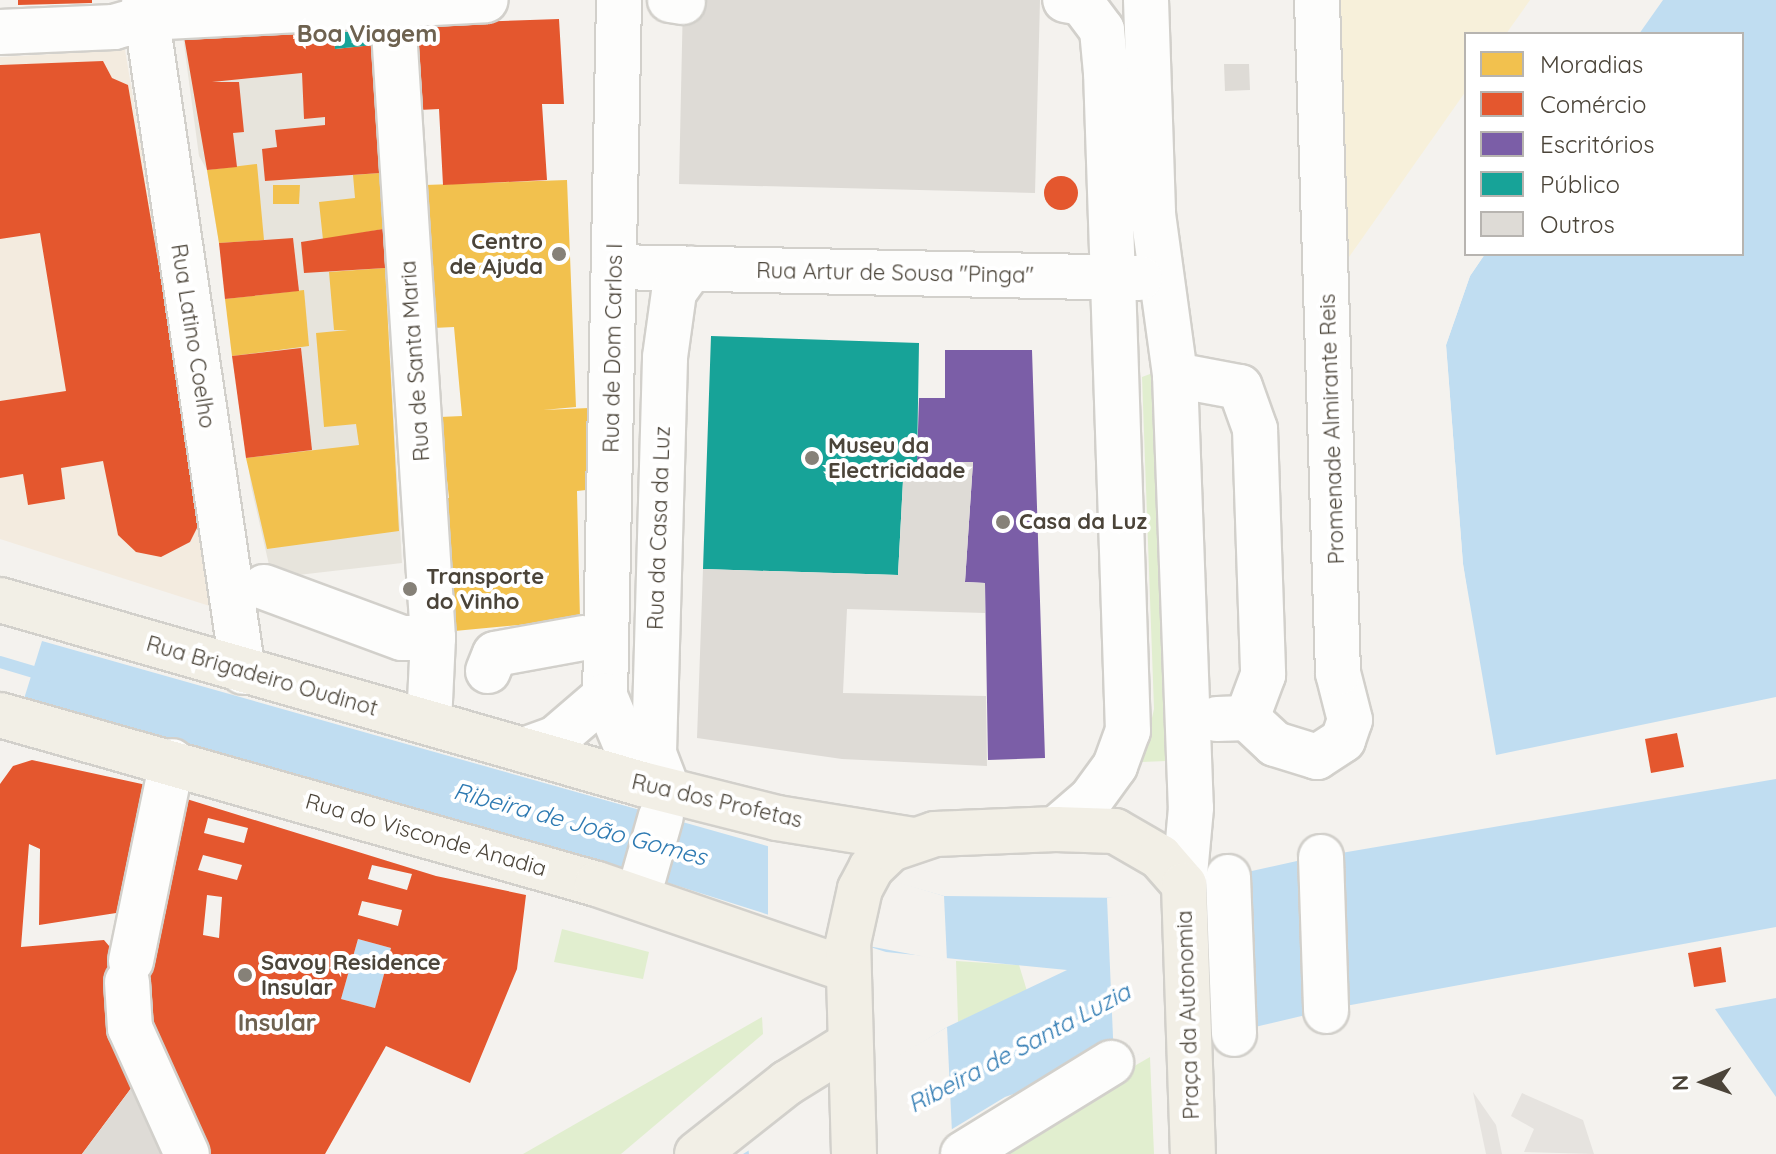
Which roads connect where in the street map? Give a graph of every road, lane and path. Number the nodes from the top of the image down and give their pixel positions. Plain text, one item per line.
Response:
1 (486, 0) edge
2 (619, 0) edge
3 (1065, 0) edge
4 (1146, 0) edge
5 (1317, 0) edge
6 (392, 4) edge
7 (145, 9) edge
8 (0, 32) edge
9 (614, 267) junction
10 (691, 269) junction
11 (1111, 277) junction
12 (1165, 301) junction
13 (1175, 375) junction
14 (264, 587) dead end
15 (0, 600) edge
16 (433, 638) junction
17 (583, 638) dead end
18 (243, 672) junction
19 (476, 680) dead end
20 (605, 696) junction
21 (0, 715) edge
22 (1247, 718) junction
23 (1187, 720) junction
24 (429, 722) junction
25 (524, 750) junction
26 (172, 761) junction
27 (657, 797) junction
28 (1056, 829) junction
29 (913, 840) junction
30 (1321, 857) dead end
31 (644, 876) dead end
32 (1228, 877) dead end
33 (1184, 885) junction
34 (848, 956) junction
35 (1326, 1011) dead end
36 (1234, 1034) dead end
37 (1111, 1063) dead end
38 (851, 1064) junction
39 (187, 1154) edge
40 (697, 1154) edge
41 (854, 1154) edge
42 (963, 1154) edge
43 (1193, 1154) edge

1 - 6 street
2 - 9 street, Rua de Dom Carlos I
3 - 11 street
4 - 12 street
5 - 22 street, Promenade Almirante Reis
6 - 7 street
6 - 16 street, Rua de Santa Maria
7 - 8 street
7 - 18 street, Rua Latino Coelho
9 - 10 street, Rua Artur de Sousa "Pinga"
9 - 20 street, Rua de Dom Carlos I
10 - 11 street, Rua Artur de Sousa "Pinga"
10 - 27 street, Rua da Casa da Luz
11 - 12 street, Rua Artur de Sousa "Pinga"
11 - 28 street
12 - 13 street
13 - 22 street
13 - 23 street
14 - 16 street
15 - 18 main road, Rua Brigadeiro Oudinot
16 - 24 street, Rua de Santa Maria
17 - 19 street
18 - 24 main road, Rua Brigadeiro Oudinot
20 - 25 street
20 - 27 street, Rua de Dom Carlos I
21 - 26 main road, Rua do Visconde Anadia
22 - 23 street
23 - 33 street
24 - 25 main road, Rua Brigadeiro Oudinot
25 - 27 main road, Rua dos Profetas
26 - 34 main road, Rua do Visconde Anadia
26 - 39 street
27 - 29 main road, Rua dos Profetas
27 - 31 street
28 - 29 main road, Praça da Autonomia
28 - 33 main road, Praça da Autonomia
29 - 34 main road, Praça da Autonomia
30 - 35 street
32 - 36 street
33 - 43 main road, Praça da Autonomia
34 - 38 main road, Praça da Autonomia
37 - 42 street
38 - 40 main road
38 - 41 main road, Praça da Autonomia

